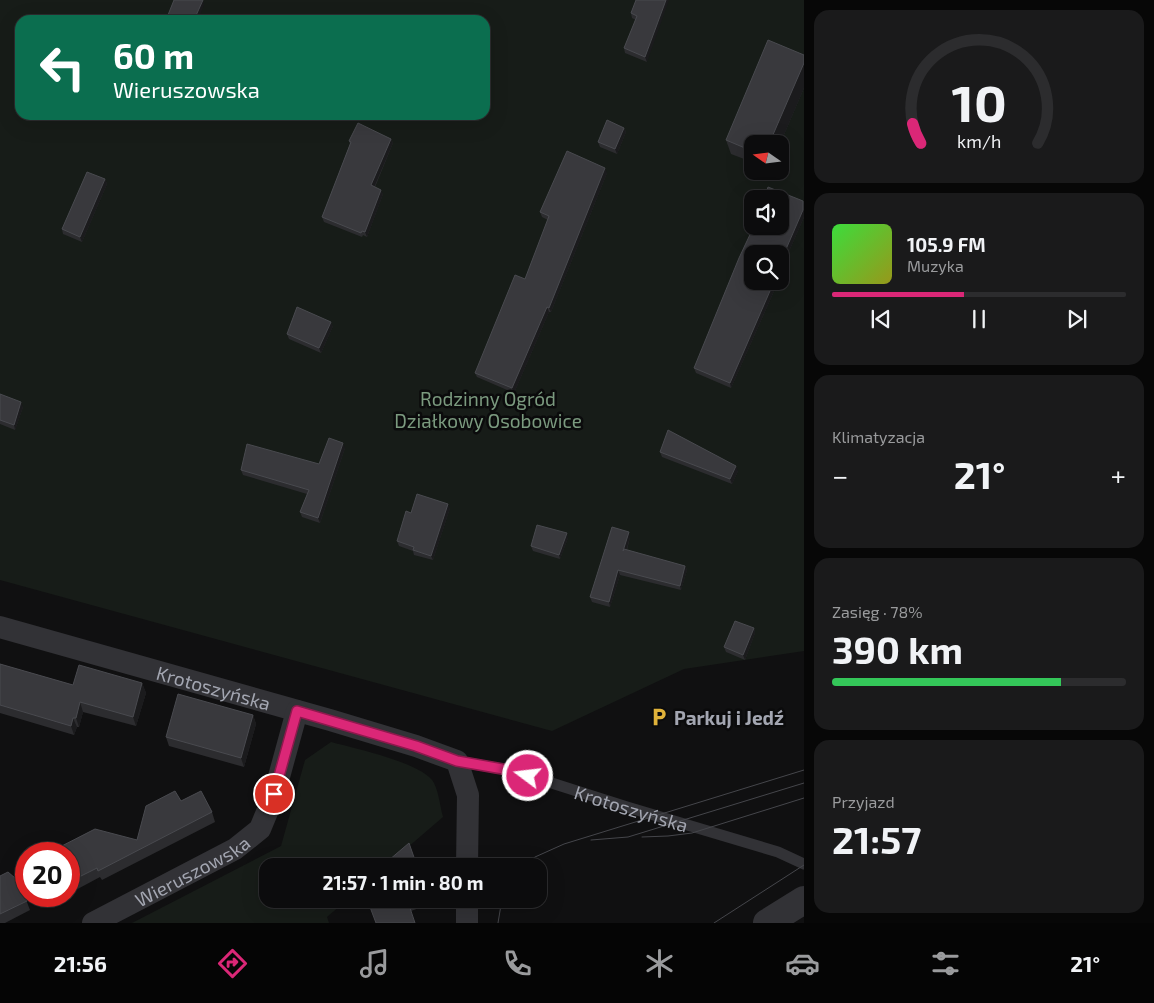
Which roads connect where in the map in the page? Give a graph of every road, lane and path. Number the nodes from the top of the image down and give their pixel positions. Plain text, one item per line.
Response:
1 (0, 627) edge
2 (297, 711) junction
3 (457, 761) junction
4 (468, 858) edge
5 (804, 864) edge
6 (804, 900) edge
7 (467, 908) edge
8 (93, 923) edge
9 (467, 923) edge
10 (767, 923) edge

1 - 2 street, Krotoszyńska
2 - 3 street, Krotoszyńska
2 - 8 street, Wieruszowska
3 - 4 street
3 - 5 lane, Krotoszyńska
6 - 10 street
7 - 9 street

